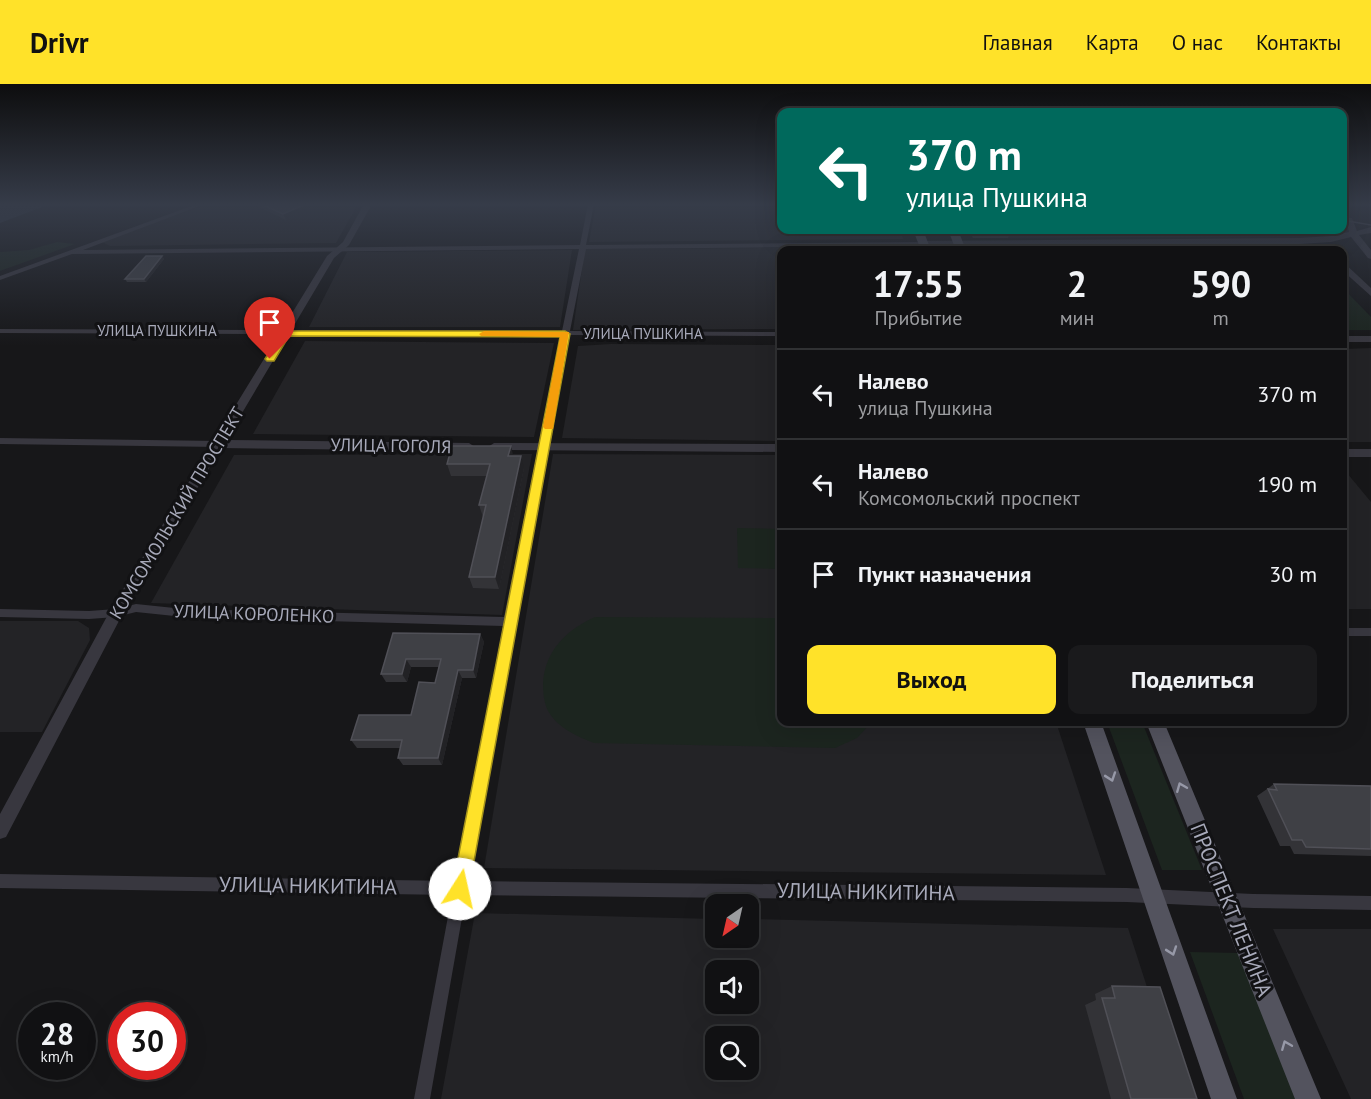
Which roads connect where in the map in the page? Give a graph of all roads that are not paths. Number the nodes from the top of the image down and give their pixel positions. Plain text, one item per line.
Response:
1 (126, 251) edge
2 (336, 251) edge
3 (581, 251) edge
4 (69, 252) joint
5 (1347, 269) edge
6 (0, 278) edge
7 (1371, 293) edge
8 (0, 331) edge
9 (286, 333) junction
10 (565, 334) junction
11 (777, 334) edge
12 (1347, 339) edge
13 (1371, 339) edge
14 (0, 441) edge
15 (219, 444) junction
16 (545, 447) junction
17 (777, 448) edge
18 (1347, 453) edge
19 (1371, 453) edge
20 (0, 613) edge
21 (116, 613) junction
22 (509, 622) junction
23 (1347, 632) edge
24 (1371, 632) edge
25 (1093, 726) edge
26 (1157, 726) edge
27 (0, 831) edge
28 (0, 881) edge
29 (460, 889) junction
30 (1153, 896) junction
31 (1226, 899) junction
32 (1371, 903) edge
33 (422, 1099) edge
34 (1224, 1099) edge
35 (1308, 1099) edge

1 - 4 street
2 - 9 street, КОМСОМОЛЬСКИЙ ПРОСПЕКТ
3 - 10 street
4 - 6 street
5 - 7 street
8 - 9 street, УЛИЦА ПУШКИНА
9 - 10 street, УЛИЦА ПУШКИНА
9 - 15 street, КОМСОМОЛЬСКИЙ ПРОСПЕКТ
10 - 11 street, УЛИЦА ПУШКИНА
10 - 16 street
12 - 13 street
14 - 15 street, УЛИЦА ГОГОЛЯ
15 - 16 street, УЛИЦА ГОГОЛЯ
15 - 21 street, КОМСОМОЛЬСКИЙ ПРОСПЕКТ
16 - 17 street, УЛИЦА ГОГОЛЯ
16 - 22 street
18 - 19 street
20 - 21 street, УЛИЦА КОРОЛЕНКО
21 - 22 street, УЛИЦА КОРОЛЕНКО
21 - 27 street, КОМСОМОЛЬСКИЙ ПРОСПЕКТ
22 - 29 street
23 - 24 street
25 -> 30 main road
31 -> 26 main road, ПРОСПЕКТ ЛЕНИНА
28 - 29 street, УЛИЦА НИКИТИНА
29 - 30 street, УЛИЦА НИКИТИНА
29 - 33 street
30 - 31 street, УЛИЦА НИКИТИНА
30 -> 34 main road
31 - 32 street, УЛИЦА НИКИТИНА
35 -> 31 main road, ПРОСПЕКТ ЛЕНИНА

